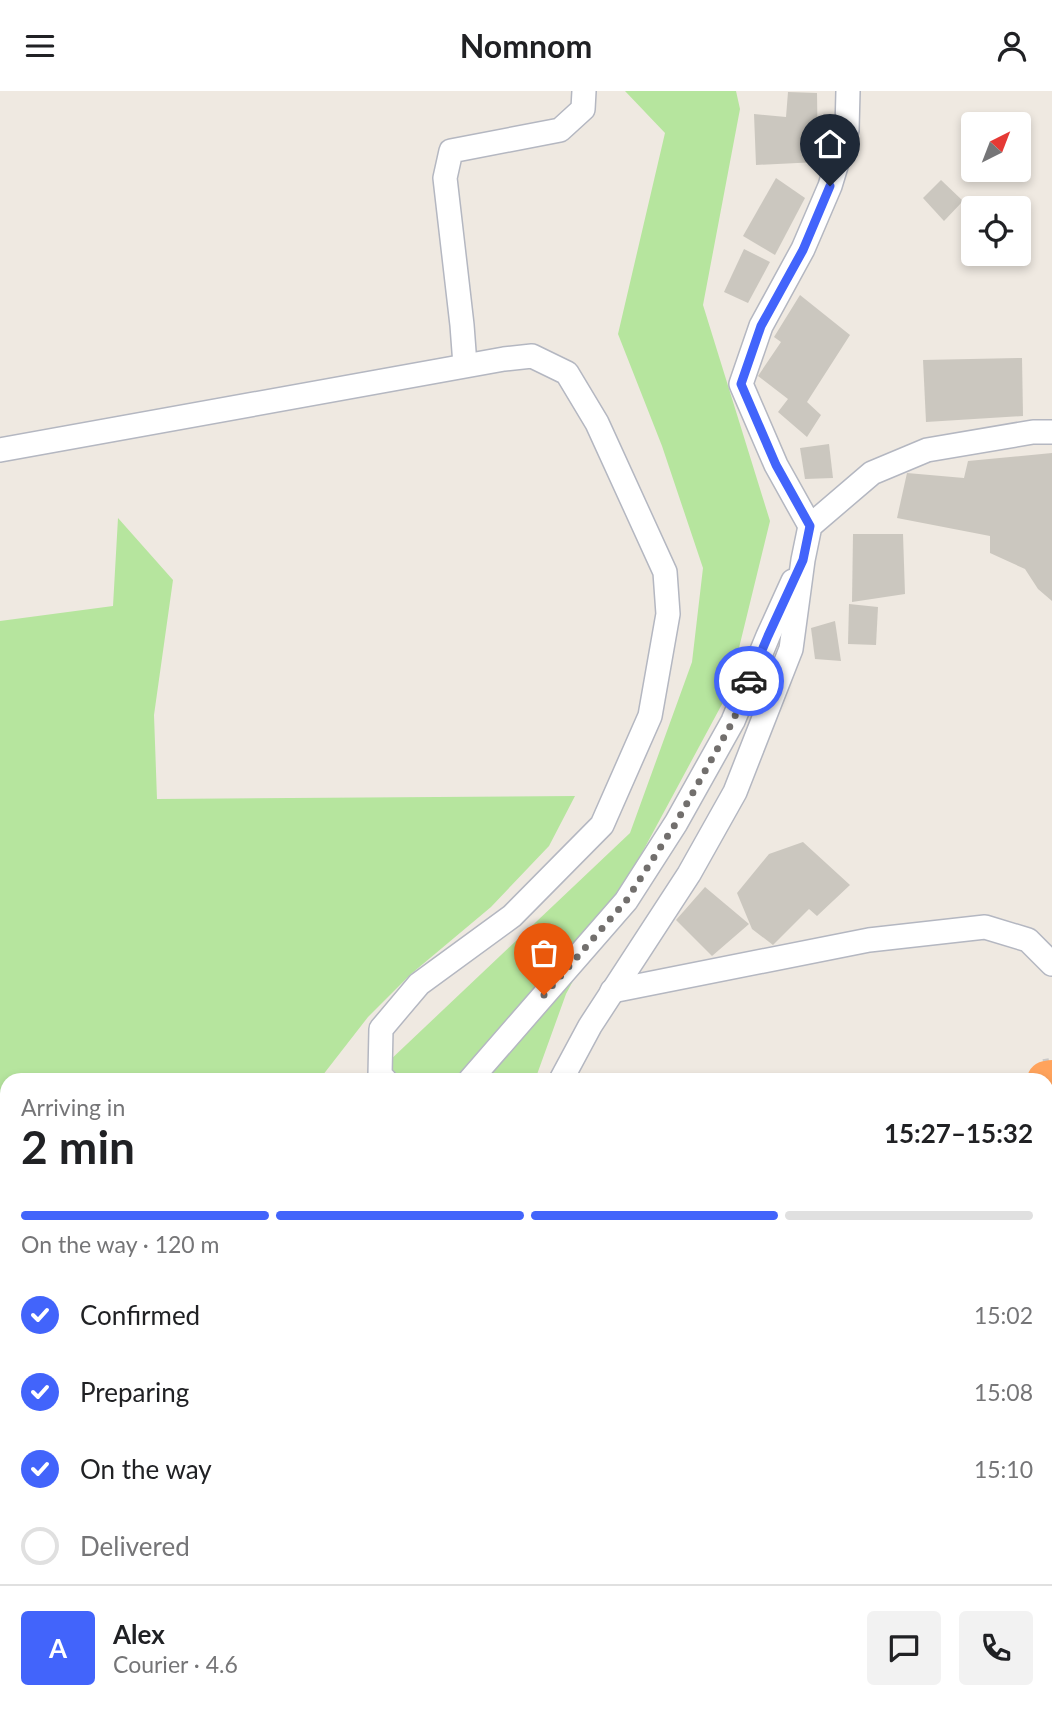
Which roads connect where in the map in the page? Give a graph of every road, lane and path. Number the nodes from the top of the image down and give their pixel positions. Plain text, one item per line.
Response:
1 (584, 91) edge
2 (848, 91) edge
3 (465, 365) junction
4 (1052, 432) edge
5 (0, 450) edge
6 (810, 526) junction
7 (803, 560) junction
8 (1052, 964) edge
9 (612, 991) junction
10 (380, 1073) edge
11 (476, 1073) edge
12 (565, 1073) edge

1 - 3 street
2 - 6 street
3 - 5 street
3 - 10 street
4 - 6 street
6 - 7 street
7 - 9 street
7 - 11 street
8 - 9 street
9 - 12 street

